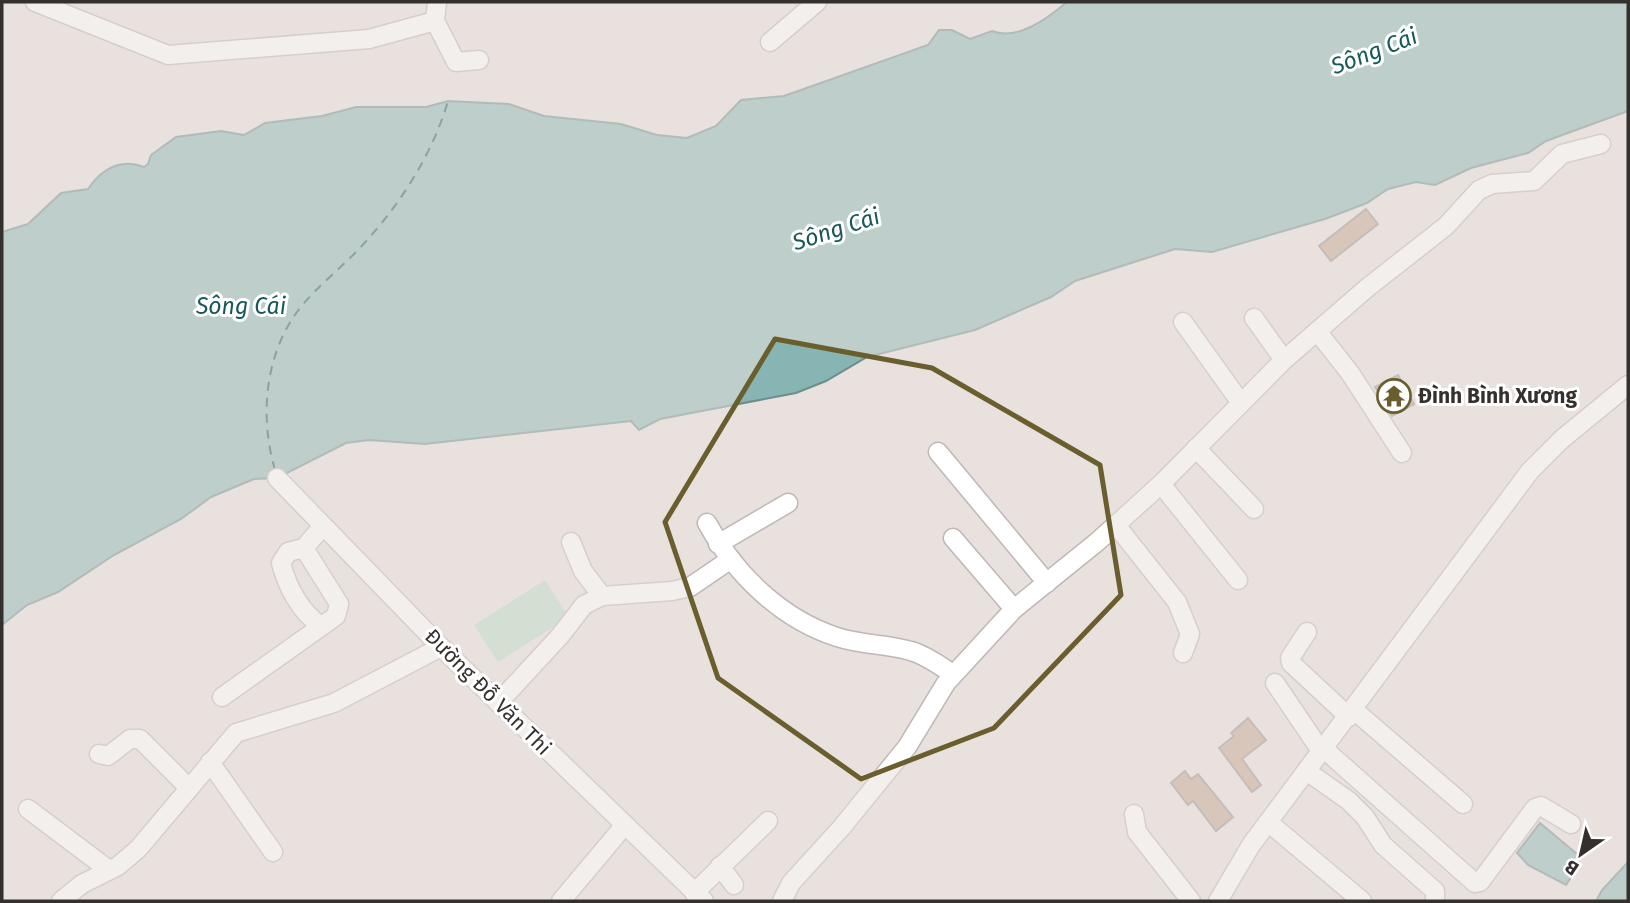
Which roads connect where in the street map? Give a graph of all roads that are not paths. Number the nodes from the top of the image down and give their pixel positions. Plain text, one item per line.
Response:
1 (35, 2) edge
2 (437, 2) edge
3 (817, 2) edge
4 (435, 21) junction
5 (770, 42) dead end
6 (479, 60) dead end
7 (1601, 144) dead end
8 (1254, 318) dead end
9 (1183, 322) dead end
10 (1317, 331) junction
11 (1284, 360) junction
12 (1628, 385) edge
13 (1241, 403) junction
14 (1196, 447) junction
15 (938, 452) dead end
16 (1402, 453) dead end
17 (277, 478) dead end
18 (1161, 484) junction
19 (788, 503) dead end
20 (1254, 509) dead end
21 (707, 523) dead end
22 (1116, 525) junction
23 (323, 526) junction
24 (953, 538) dead end
25 (571, 542) dead end
26 (718, 544) junction
27 (303, 548) junction
28 (731, 559) junction
29 (588, 578) junction
30 (1238, 580) dead end
31 (1047, 583) junction
32 (602, 596) junction
33 (580, 609) junction
34 (1014, 609) junction
35 (321, 626) junction
36 (1307, 632) dead end
37 (440, 647) junction
38 (1183, 653) dead end
39 (953, 674) junction
40 (1275, 683) dead end
41 (222, 697) dead end
42 (498, 703) junction
43 (1351, 713) junction
44 (1322, 750) junction
45 (99, 754) dead end
46 (209, 762) junction
47 (1308, 772) junction
48 (188, 788) junction
49 (1463, 804) dead end
50 (28, 808) dead end
51 (1134, 814) dead end
52 (768, 821) dead end
53 (1268, 822) junction
54 (1571, 824) dead end
55 (624, 826) junction
56 (273, 852) dead end
57 (720, 866) junction
58 (109, 870) junction
59 (734, 886) dead end
60 (699, 897) edge
61 (1353, 898) edge
62 (61, 901) edge
63 (561, 901) edge
64 (782, 901) edge
65 (1191, 901) edge
66 (1218, 901) edge
67 (1435, 901) edge

1 - 4 street
2 - 4 street
3 - 5 street
4 - 6 street
7 - 10 street
8 - 11 street
9 - 13 street
10 - 11 street
10 - 16 street
11 - 13 street
12 - 43 street
13 - 14 street
14 - 18 street
14 - 20 street
15 - 31 street
17 - 23 street, Đường Đỗ Văn Thi
18 - 22 street
18 - 30 street
19 - 26 street
21 - 26 street
22 - 31 street
22 - 38 street
23 - 27 street
23 - 37 street, Đường Đỗ Văn Thi
24 - 34 street
25 - 29 street
26 - 28 street
27 - 35 street
27 - 35 street
28 - 32 street
28 - 39 street
29 - 32 street
29 - 33 street
31 - 34 street
32 - 33 street
33 - 42 street
34 - 39 street
35 - 41 street
36 - 43 street
37 - 42 street, Đường Đỗ Văn Thi
37 - 46 street
39 - 64 street
40 - 44 street
42 - 55 street, Đường Đỗ Văn Thi
43 - 44 street
43 - 49 street
44 - 47 street
44 - 54 street
45 - 48 street
46 - 48 street
46 - 56 street
47 - 53 street
47 - 67 street
48 - 58 street
50 - 58 street
51 - 65 street
52 - 57 street
53 - 61 street
53 - 66 street
55 - 60 street, Đường Đỗ Văn Thi
55 - 63 street
57 - 59 street
57 - 60 street
58 - 62 street

